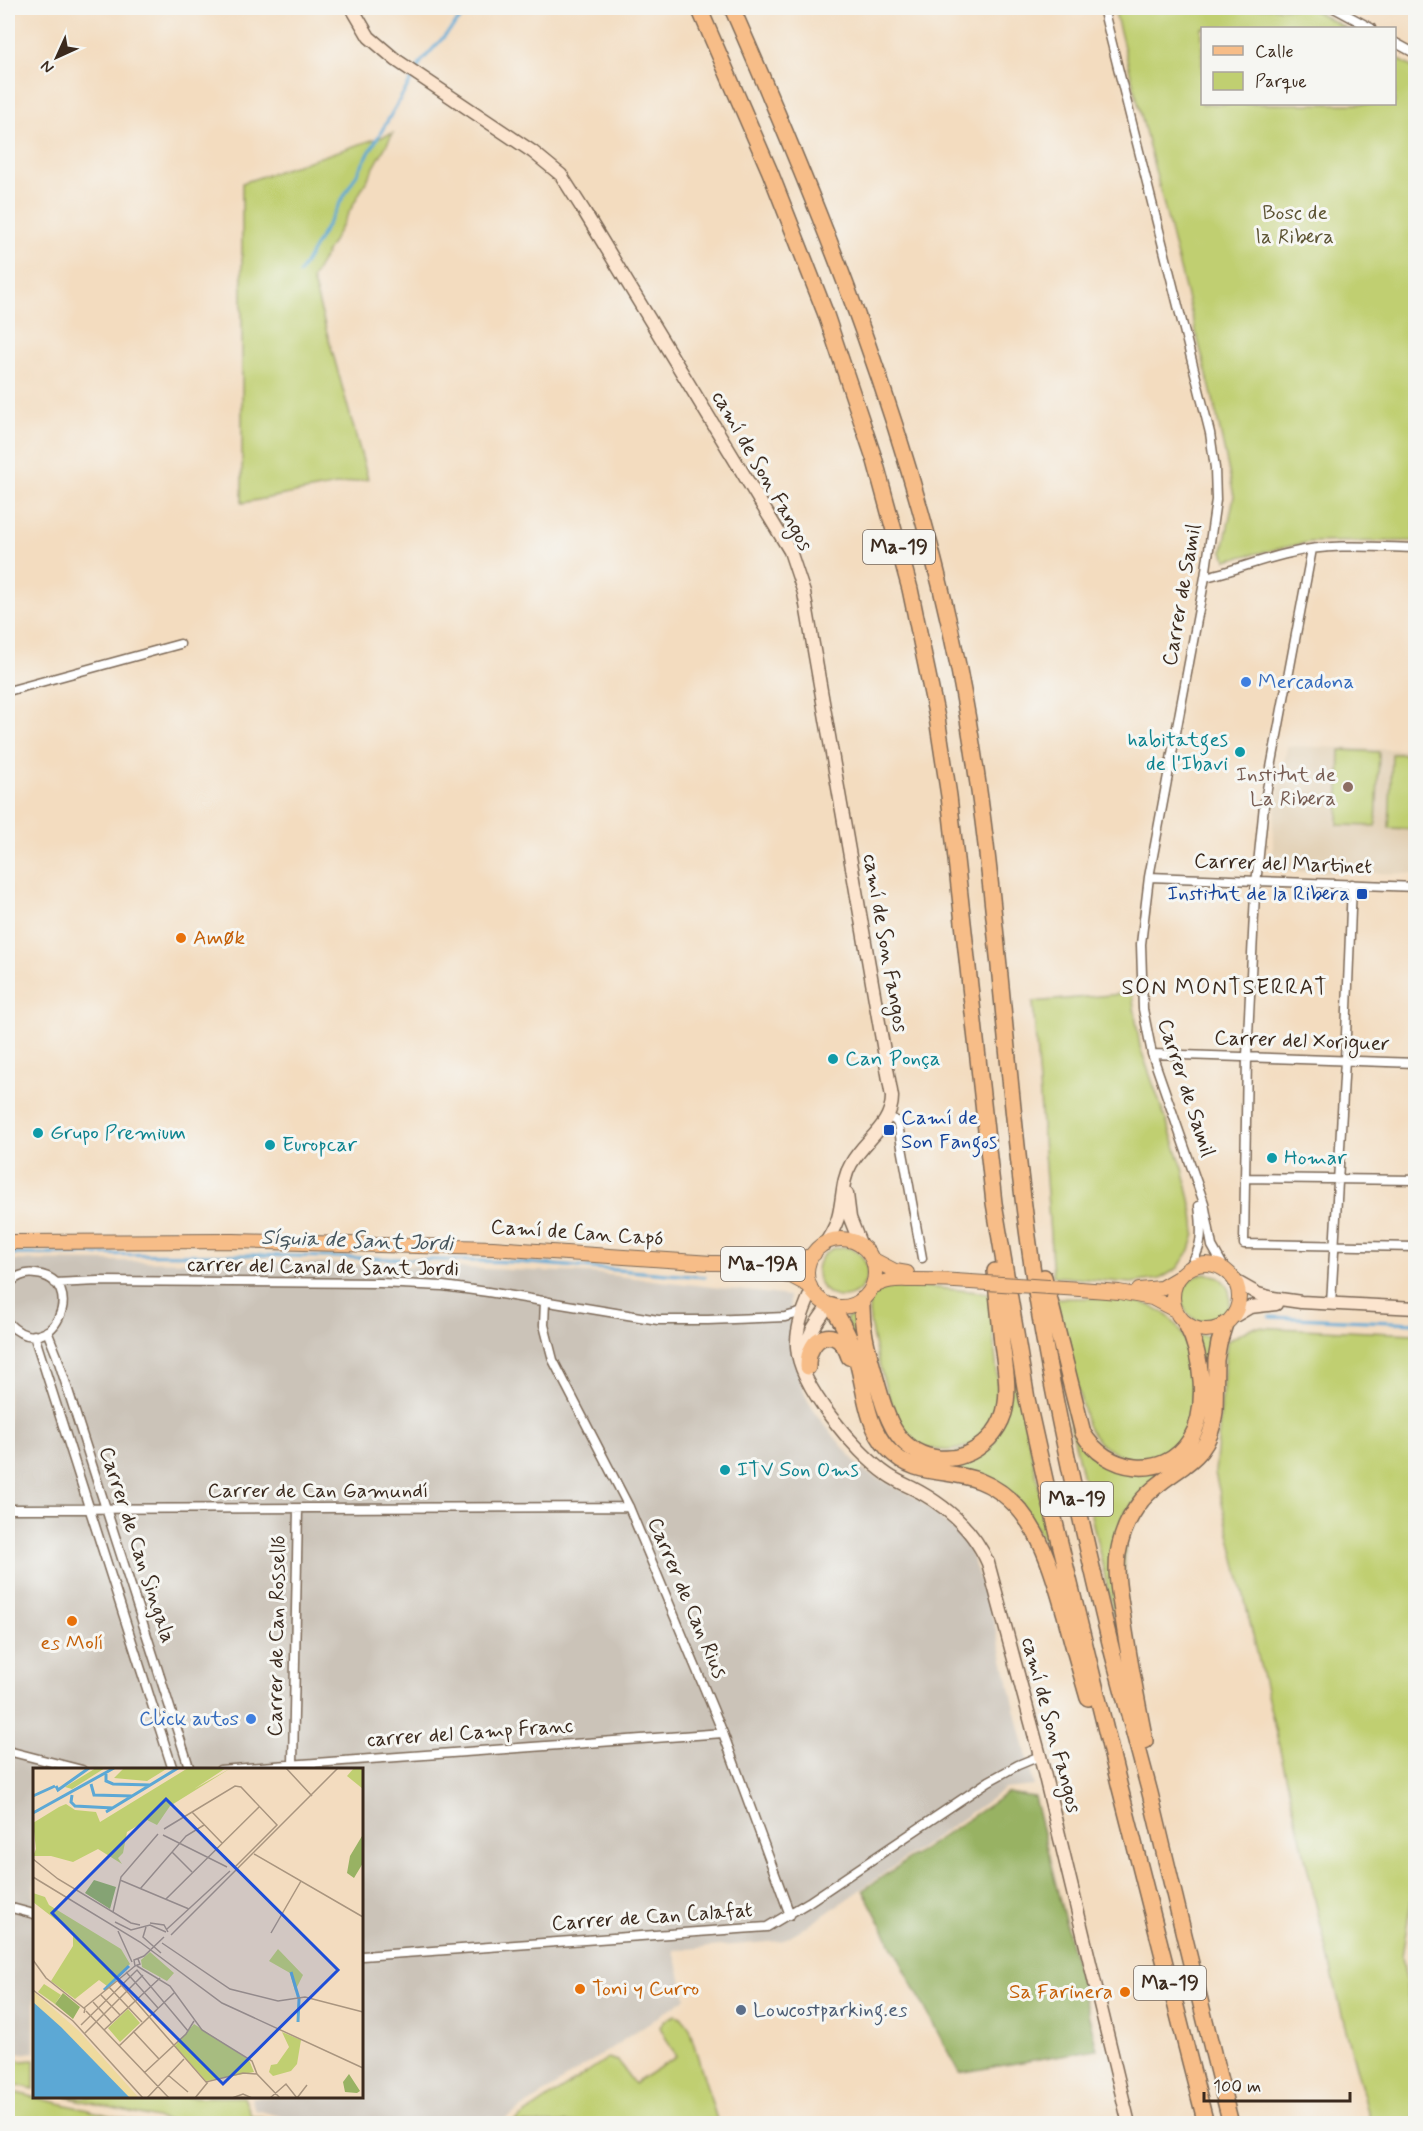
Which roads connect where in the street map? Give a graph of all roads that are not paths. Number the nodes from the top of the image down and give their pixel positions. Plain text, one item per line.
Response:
1 (352, 8) edge
2 (699, 8) edge
3 (732, 8) edge
4 (1103, 8) edge
5 (1334, 8) edge
6 (1369, 27) edge
7 (1396, 43) edge
8 (1416, 54) edge
9 (1416, 548) edge
10 (1312, 549) junction
11 (1205, 577) junction
12 (180, 644) dead end
13 (8, 691) edge
14 (1149, 877) junction
15 (1256, 881) junction
16 (1352, 884) junction
17 (1416, 887) edge
18 (1152, 1054) junction
19 (1247, 1056) junction
20 (1345, 1060) junction
21 (1416, 1063) edge
22 (888, 1116) junction
23 (1245, 1178) junction
24 (1338, 1179) junction
25 (1416, 1180) edge
26 (845, 1181) junction
27 (1199, 1191) junction
28 (994, 1203) junction
29 (1023, 1203) junction
30 (8, 1242) edge
31 (825, 1244) junction
32 (861, 1246) junction
33 (1334, 1246) junction
34 (1416, 1247) edge
35 (814, 1254) junction
36 (922, 1258) dead end
37 (872, 1259) junction
38 (711, 1263) junction
39 (1225, 1269) junction
40 (1182, 1274) junction
41 (927, 1278) junction
42 (1235, 1281) junction
43 (55, 1283) junction
44 (8, 1284) edge
45 (872, 1287) junction
46 (811, 1288) junction
47 (1119, 1292) junction
48 (862, 1300) junction
49 (545, 1302) junction
50 (1301, 1302) junction
51 (1331, 1304) junction
52 (830, 1305) junction
53 (1416, 1308) edge
54 (1175, 1310) junction
55 (803, 1312) junction
56 (1229, 1321) junction
57 (8, 1323) edge
58 (1186, 1324) junction
59 (47, 1331) junction
60 (34, 1335) junction
61 (808, 1367) junction
62 (863, 1383) junction
63 (824, 1405) junction
64 (629, 1507) junction
65 (90, 1508) junction
66 (106, 1508) junction
67 (8, 1509) edge
68 (298, 1509) junction
69 (723, 1733) junction
70 (8, 1751) edge
71 (1040, 1756) junction
72 (293, 1764) junction
73 (74, 1768) edge
74 (172, 1768) edge
75 (189, 1768) edge
76 (244, 1768) edge
77 (1120, 1788) junction
78 (1149, 1791) junction
79 (8, 1907) edge
80 (33, 1914) edge
81 (790, 1914) junction
82 (363, 1956) edge
83 (1130, 2124) edge
84 (1206, 2124) edge
85 (1231, 2124) edge

1 - 22 street, camí de Son Fangos
2 - 28 highway, Ma-19
3 - 29 highway, Ma-19
4 - 11 street, Carrer de Samil
5 - 6 street
7 - 8 street
9 - 10 street
10 - 11 street
10 - 15 street
11 - 14 street, Carrer de Samil
12 - 13 street
14 - 15 street, Carrer del Martinet
14 - 18 street, Carrer de Samil
15 - 16 street, Carrer del Martinet
15 - 19 street
16 - 17 street, Carrer del Martinet
16 - 20 street
18 - 19 street, Carrer del Xoriguer
18 - 27 street, Carrer de Samil
19 - 20 street, Carrer del Xoriguer
19 - 23 street
20 - 21 street, Carrer del Xoriguer
20 - 24 street
22 - 26 street
22 - 36 street
23 - 24 street
23 - 33 street
24 - 25 street
24 - 33 street
26 - 31 street
26 - 32 street
27 - 39 street, Carrer de Samil
27 - 40 street, Carrer de Samil
28 - 48 highway
28 - 77 highway, Ma-19
29 - 58 highway
29 - 78 highway, Ma-19
30 - 38 main road, Camí de Can Capó / Ma-19A
31 - 32 main road
31 - 35 main road
32 - 37 main road
33 - 34 street
33 - 51 street
35 - 38 main road, Camí de Can Capó / Ma-19A
35 - 46 main road
37 - 41 main road
37 - 45 main road
38 - 46 main road, Camí de Can Capó / Ma-19A
39 - 40 main road
39 - 42 main road
40 - 47 main road
40 - 54 main road
41 - 45 main road
41 - 47 main road, bridge
42 - 50 street
42 - 56 main road
43 - 44 street
43 - 49 street, carrer del Canal de Sant Jordi
43 - 59 street
45 - 48 main road
46 - 52 main road
46 - 55 street
47 - 54 main road
48 - 52 main road
49 - 55 street, carrer del Canal de Sant Jordi
49 - 64 street, Carrer de Can Rius
50 - 51 street
50 - 56 street
51 - 53 street
52 - 61 street
52 - 62 highway
54 - 58 main road
55 - 63 street
56 - 58 main road
56 - 78 highway
57 - 60 street
59 - 60 street
59 - 66 street, Carrer de Can Singala
60 - 65 street, Carrer de Can Singala
61 - 62 highway
61 - 63 street
62 - 77 highway
63 - 71 street, camí de Son Fangos
64 - 68 street, Carrer de Can Gamundí
64 - 69 street, Carrer de Can Rius
65 - 66 street, Carrer de Can Gamundí
65 - 67 street, Carrer de Can Gamundí
65 - 74 street, Carrer de Can Singala
66 - 68 street, Carrer de Can Gamundí
66 - 75 street, Carrer de Can Singala
68 - 72 street, Carrer de Can Rosselló
69 - 72 street, carrer del Camp Franc
69 - 81 street, Carrer de Can Rius
70 - 73 street
71 - 81 street, Carrer de Can Calafat
71 - 83 street, camí de Son Fangos
72 - 76 street, carrer del Camp Franc
77 - 84 highway, Ma-19
78 - 85 highway, Ma-19
79 - 80 street
81 - 82 street, Carrer de Can Calafat

